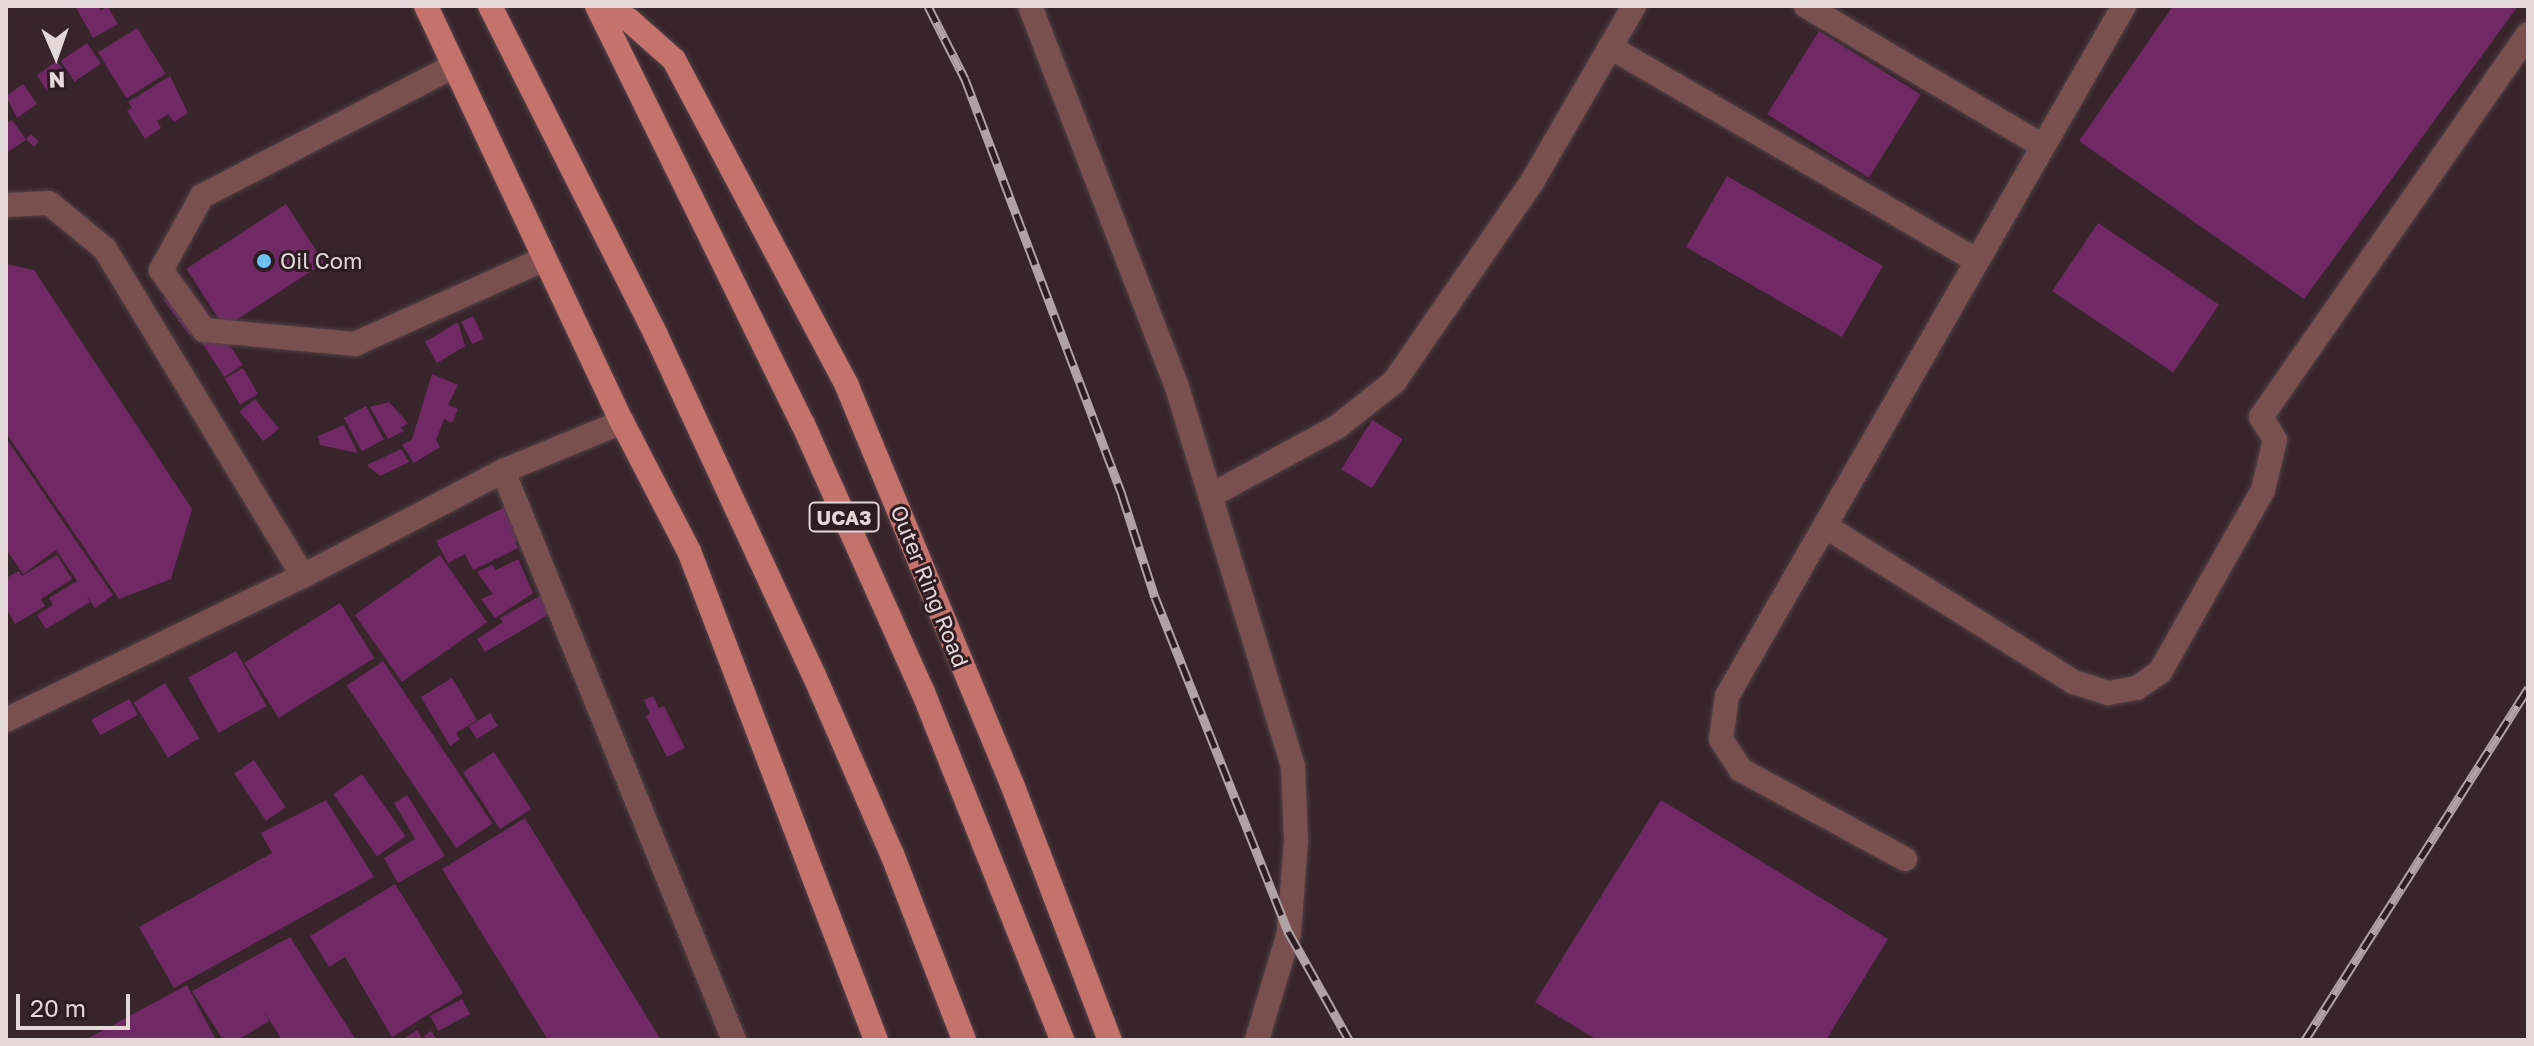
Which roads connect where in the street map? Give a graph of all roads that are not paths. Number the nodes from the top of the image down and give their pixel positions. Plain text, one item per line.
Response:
1 (426, 6) edge
2 (490, 6) edge
3 (598, 6) edge
4 (1030, 6) edge
5 (1634, 6) edge
6 (1806, 6) edge
7 (2124, 6) edge
8 (2528, 34) edge
9 (1610, 47) junction
10 (454, 66) junction
11 (2043, 146) junction
12 (6, 205) edge
13 (544, 259) junction
14 (1977, 261) junction
15 (622, 422) junction
16 (503, 471) junction
17 (1210, 496) junction
18 (1825, 526) junction
19 (303, 576) junction
20 (6, 720) edge
21 (1905, 859) dead end
22 (734, 1040) edge
23 (876, 1040) edge
24 (964, 1040) edge
25 (1062, 1040) edge
26 (1110, 1040) edge
27 (1257, 1040) edge

1 - 10 main road
2 - 24 main road
3 - 25 main road, Outer Ring Road / UCA3
3 - 26 main road, Outer Ring Road / UCA3
4 - 17 street
5 - 9 street
6 - 11 street
7 - 11 street
8 - 18 street
9 - 14 street
9 - 17 street
10 - 13 main road
10 - 13 street
11 - 14 street
12 - 19 street
13 - 15 main road
14 - 18 street
15 - 16 street
15 - 23 main road
16 - 19 street
16 - 22 street
17 - 27 street
18 - 21 street
19 - 20 street

